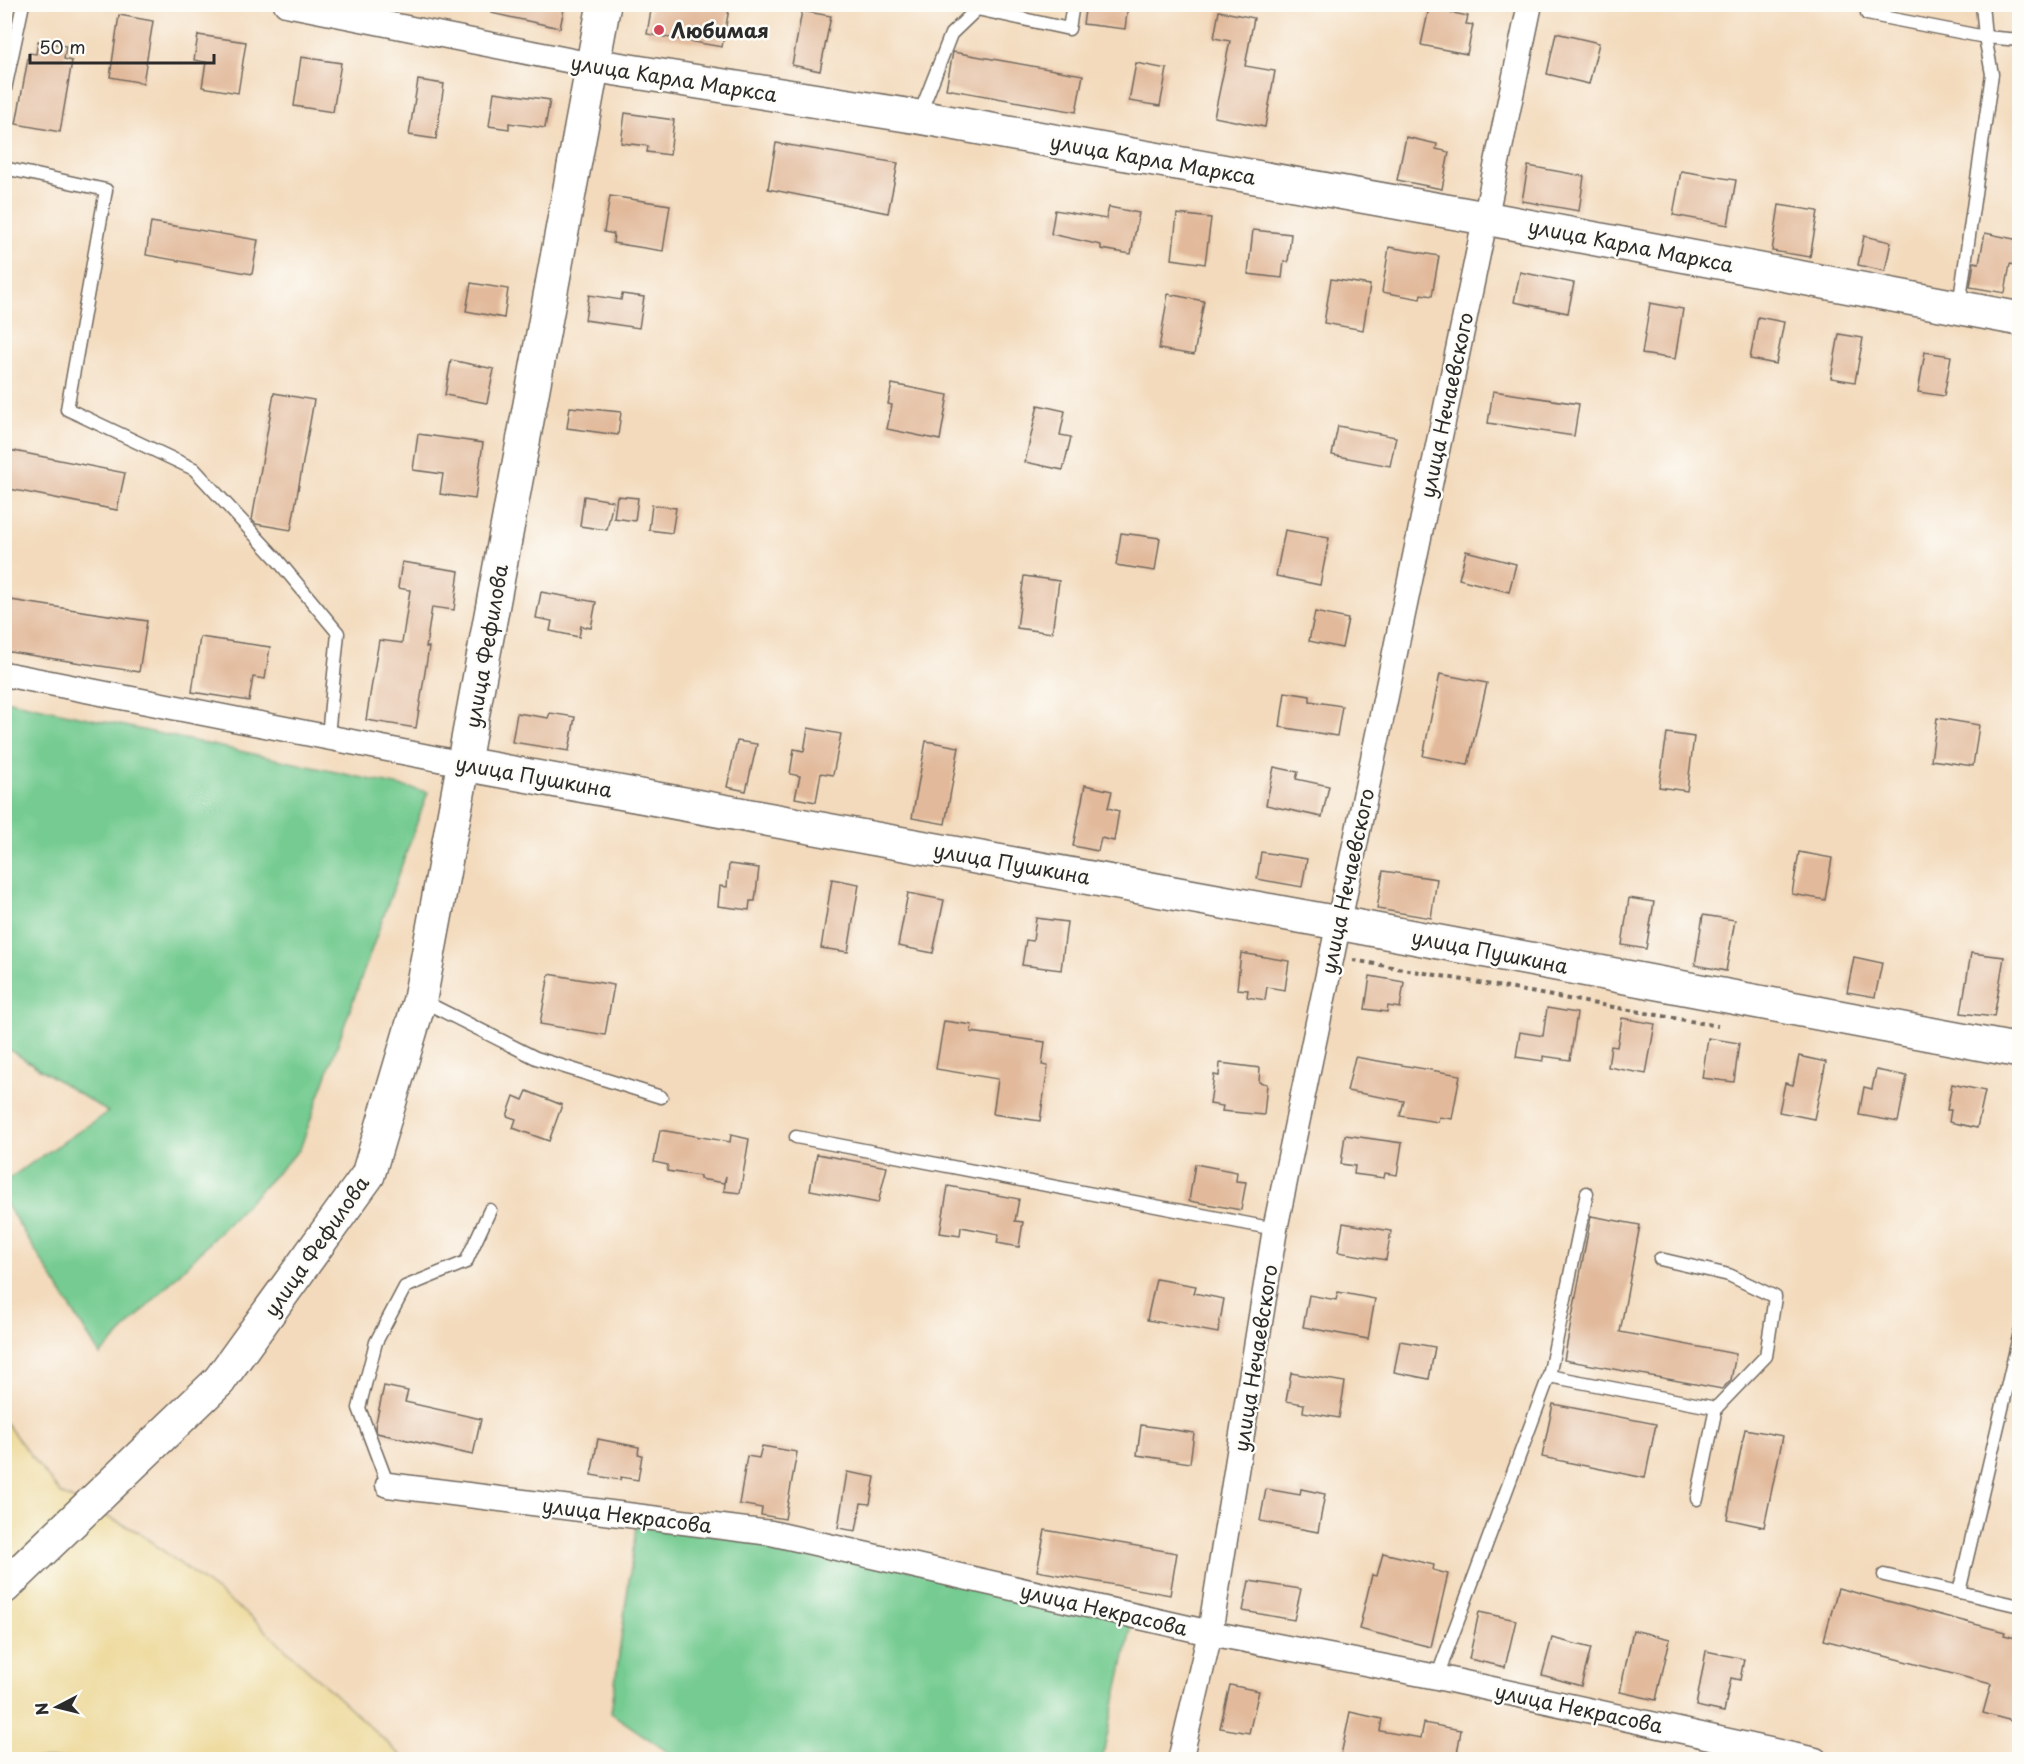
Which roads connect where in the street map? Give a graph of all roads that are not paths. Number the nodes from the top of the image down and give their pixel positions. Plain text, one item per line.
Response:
1 (23, 4) edge
2 (286, 4) edge
3 (604, 4) edge
4 (1073, 4) edge
5 (1530, 4) edge
6 (1982, 4) edge
7 (977, 7) edge
8 (1868, 14) dead end
9 (1985, 37) junction
10 (2019, 40) edge
11 (592, 65) junction
12 (4, 94) edge
13 (919, 117) junction
14 (4, 168) edge
15 (1485, 218) junction
16 (1959, 306) junction
17 (2019, 319) edge
18 (4, 674) edge
19 (328, 736) junction
20 (464, 764) junction
21 (1338, 922) junction
22 (420, 999) junction
23 (2019, 1051) edge
24 (661, 1097) dead end
25 (796, 1137) dead end
26 (1587, 1193) dead end
27 (490, 1210) dead end
28 (1275, 1229) junction
29 (1660, 1259) dead end
30 (2019, 1332) edge
31 (1549, 1376) junction
32 (2014, 1380) edge
33 (1716, 1408) junction
34 (388, 1485) joint
35 (1697, 1499) dead end
36 (1884, 1575) dead end
37 (4, 1587) edge
38 (1959, 1592) junction
39 (2019, 1606) edge
40 (1210, 1633) junction
41 (1437, 1677) junction
42 (1180, 1760) edge
43 (1815, 1760) edge

1 - 12 lane
2 - 11 street, улица Карла Маркса
3 - 11 main road, улица Фефилова
4 - 7 lane
5 - 15 street, улица Нечаевского
6 - 9 lane
7 - 13 lane
8 - 9 lane
9 - 10 lane
9 - 16 lane
11 - 13 main road, улица Карла Маркса
11 - 20 main road, улица Фефилова
13 - 15 main road, улица Карла Маркса
14 - 19 lane
15 - 16 main road, улица Карла Маркса
15 - 21 street, улица Нечаевского
16 - 17 main road, улица Карла Маркса
18 - 19 street, улица Пушкина
19 - 20 street, улица Пушкина
20 - 21 main road, улица Пушкина
20 - 22 main road, улица Фефилова
21 - 23 main road, улица Пушкина
21 - 28 street, улица Нечаевского
22 - 24 lane
22 - 37 main road, улица Фефилова
25 - 28 lane
26 - 31 lane
27 - 34 lane
28 - 40 street, улица Нечаевского
29 - 33 lane
30 - 32 lane
31 - 33 lane
31 - 41 lane
32 - 38 lane
33 - 35 lane
34 - 40 street, улица Некрасова
36 - 38 lane
38 - 39 lane
40 - 41 street, улица Некрасова
40 - 42 street, улица Нечаевского
41 - 43 street, улица Некрасова

